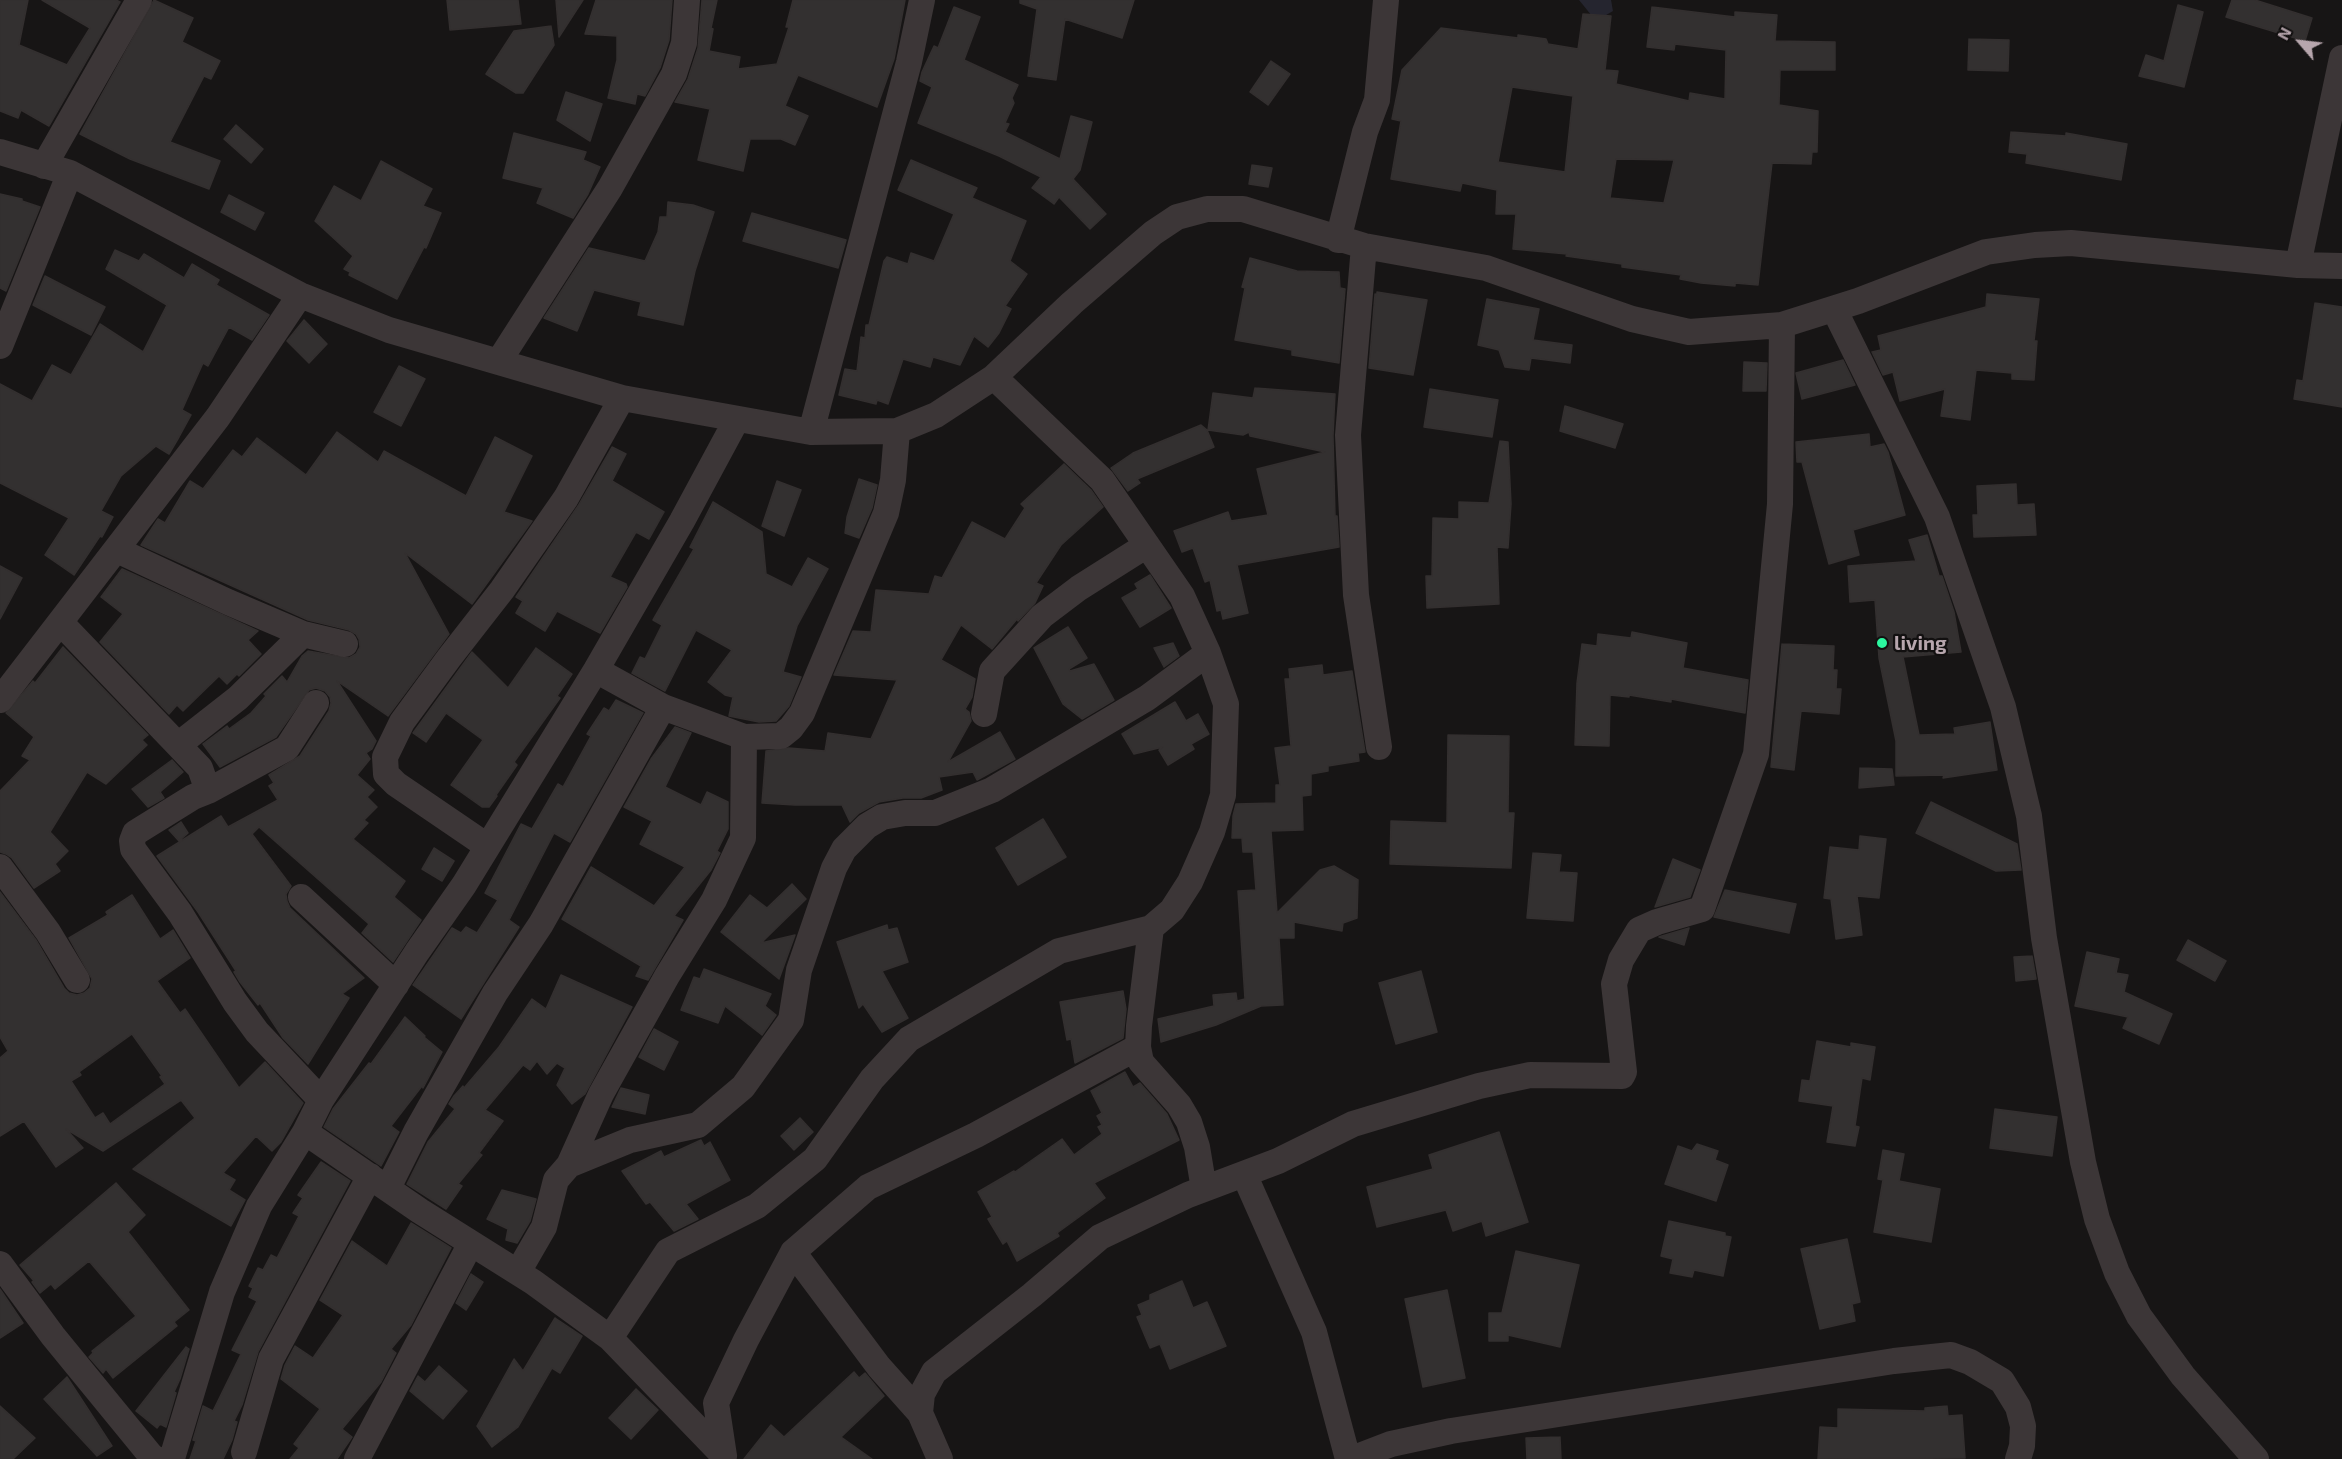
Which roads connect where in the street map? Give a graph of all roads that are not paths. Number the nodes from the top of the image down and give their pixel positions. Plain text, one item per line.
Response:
1 (140, 0) edge
2 (687, 0) edge
3 (922, 0) edge
4 (1386, 0) edge
5 (2342, 58) edge
6 (0, 152) edge
7 (44, 166) junction
8 (70, 173) junction
9 (1338, 240) junction
10 (1364, 246) junction
11 (2298, 265) junction
12 (2342, 266) edge
13 (300, 295) junction
14 (1834, 309) junction
15 (1782, 325) junction
16 (0, 346) edge
17 (498, 361) junction
18 (994, 377) junction
19 (622, 398) junction
20 (737, 419) junction
21 (897, 431) junction
22 (811, 432) junction
23 (1147, 545) junction
24 (117, 550) junction
25 (61, 622) junction
26 (303, 634) junction
27 (345, 645) dead end
28 (1208, 653) junction
29 (596, 670) junction
30 (0, 700) edge
31 (316, 703) dead end
32 (663, 707) junction
33 (984, 714) dead end
34 (744, 737) junction
35 (178, 745) junction
36 (1379, 747) dead end
37 (208, 791) junction
38 (487, 846) junction
39 (0, 867) edge
40 (301, 897) dead end
41 (1151, 928) junction
42 (77, 980) dead end
43 (396, 985) junction
44 (1138, 1047) junction
45 (321, 1100) junction
46 (305, 1132) junction
47 (569, 1165) junction
48 (1244, 1174) junction
49 (379, 1182) junction
50 (1204, 1189) junction
51 (471, 1243) junction
52 (793, 1252) junction
53 (0, 1264) edge
54 (518, 1272) junction
55 (610, 1338) junction
56 (920, 1413) junction
57 (244, 1452) dead end
58 (724, 1457) edge
59 (156, 1459) edge
60 (168, 1459) edge
61 (357, 1459) edge
62 (940, 1459) edge
63 (1348, 1459) edge
64 (1352, 1459) edge
65 (2018, 1459) edge
66 (2256, 1459) edge

1 - 7 street
2 - 17 street
3 - 22 street
4 - 9 street
5 - 11 street
6 - 7 street
7 - 8 street
8 - 13 street
8 - 16 street
9 - 10 street
9 - 18 street
10 - 15 street
10 - 36 street
11 - 12 street
11 - 14 street
13 - 17 street
13 - 24 street
14 - 15 street
14 - 66 street
15 - 48 street
17 - 19 street
18 - 21 street
18 - 23 street
19 - 20 street
19 - 38 street
20 - 22 street
20 - 29 street
21 - 22 street
21 - 34 street
23 - 28 street
23 - 33 street
24 - 25 street
24 - 26 street
25 - 30 street
25 - 35 street
26 - 27 street
26 - 35 street
28 - 41 street
28 - 47 street
29 - 32 street
29 - 38 street
31 - 37 street
32 - 34 street
32 - 49 street
34 - 47 street
35 - 37 street
37 - 45 street
38 - 43 street
39 - 42 street
40 - 43 street
41 - 44 street
41 - 55 street
43 - 45 street
44 - 50 street
44 - 52 street
45 - 46 street
46 - 49 street
46 - 60 street
47 - 54 street
48 - 50 street
48 - 63 street
49 - 51 street
49 - 57 street
50 - 56 street
51 - 54 street
51 - 61 street
52 - 56 street
52 - 58 street
53 - 59 street
54 - 55 street
55 - 58 street
56 - 62 street
64 - 65 street

